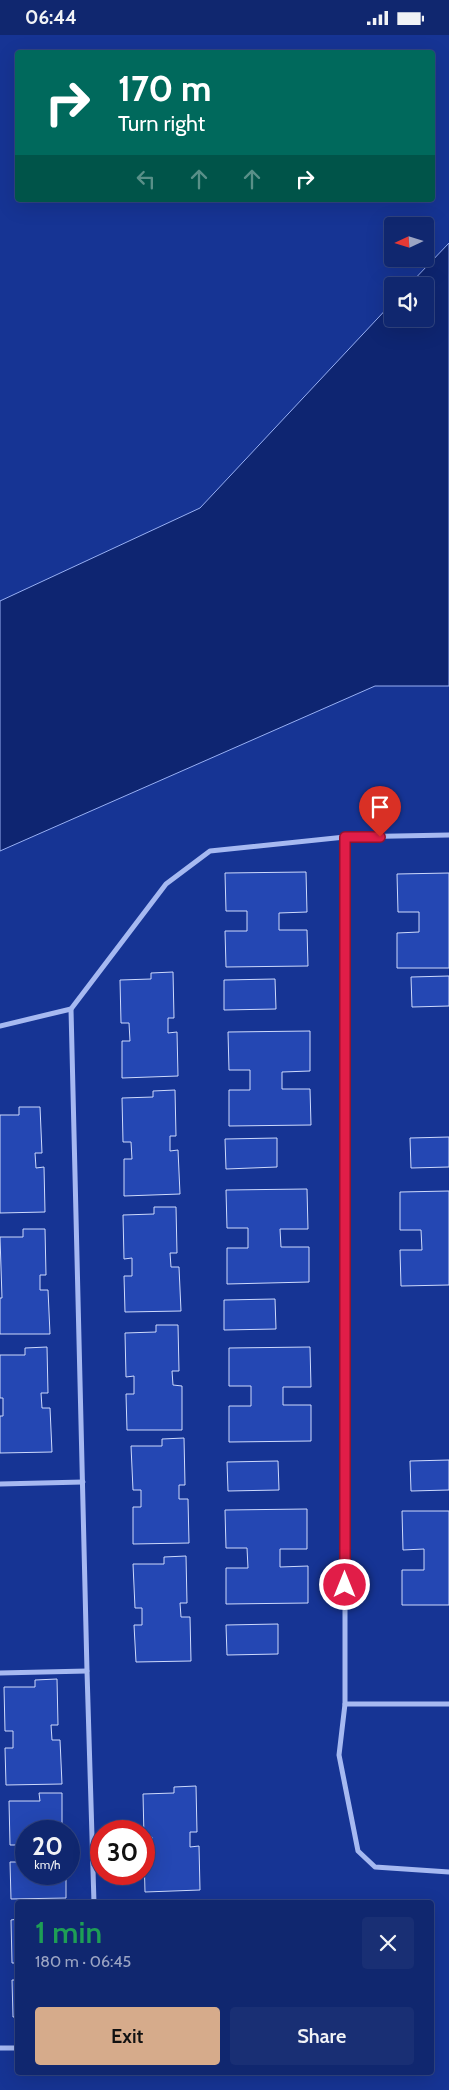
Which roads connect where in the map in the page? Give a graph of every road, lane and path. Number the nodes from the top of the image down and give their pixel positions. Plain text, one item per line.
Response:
1 (449, 835) edge
2 (345, 837) junction
3 (71, 1009) junction
4 (0, 1026) edge
5 (83, 1482) junction
6 (0, 1484) edge
7 (87, 1671) junction
8 (0, 1673) edge
9 (345, 1704) junction
10 (449, 1704) edge
11 (449, 1872) edge
12 (94, 1900) edge
13 (0, 2048) edge
14 (15, 2048) edge

1 - 2 street
2 - 3 street
2 - 9 street
3 - 4 street
3 - 5 street
5 - 6 street
5 - 7 street
7 - 8 street
7 - 12 street
9 - 10 street
9 - 11 street
13 - 14 street

